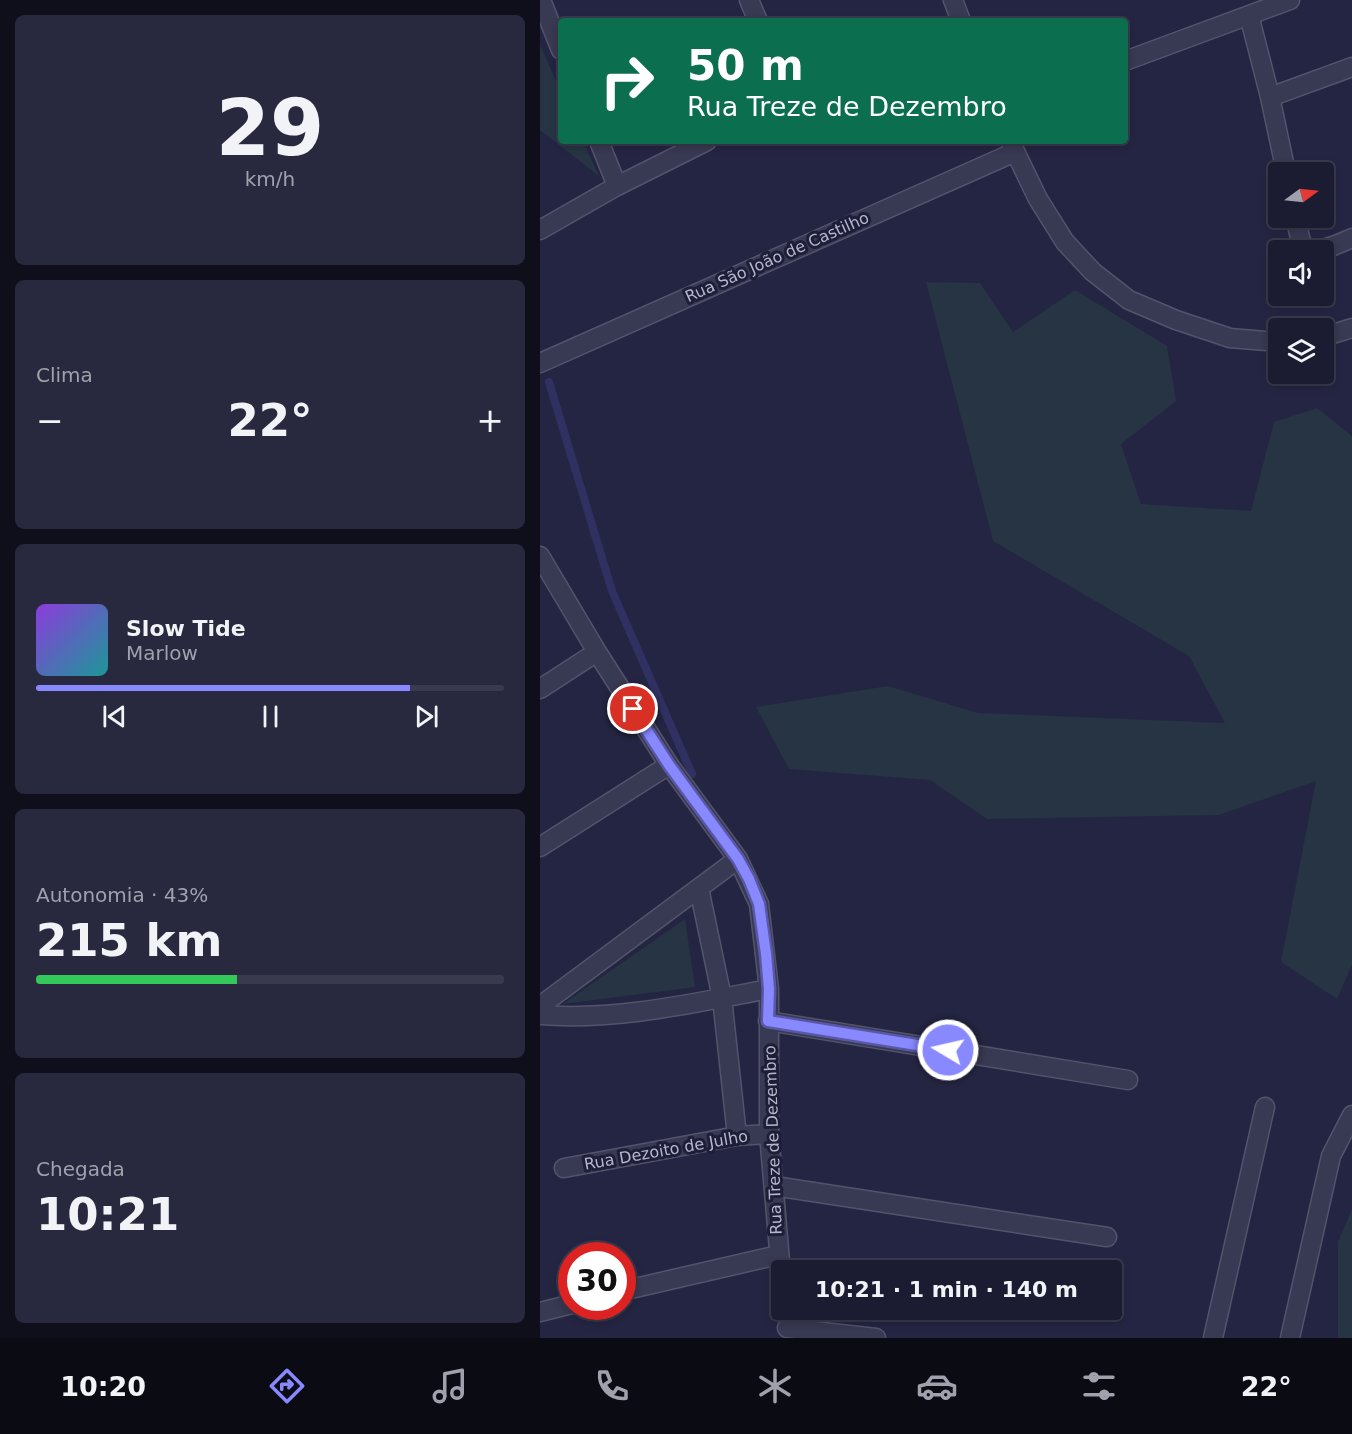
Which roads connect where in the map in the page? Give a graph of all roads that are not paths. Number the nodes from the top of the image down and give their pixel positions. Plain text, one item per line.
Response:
1 (541, 0) edge
2 (749, 0) edge
3 (953, 0) edge
4 (1290, 0) edge
5 (1249, 15) junction
6 (757, 18) edge
7 (958, 18) edge
8 (558, 42) edge
9 (1128, 60) edge
10 (1352, 67) edge
11 (1270, 97) junction
12 (600, 144) edge
13 (701, 144) edge
14 (1012, 146) edge
15 (1284, 162) edge
16 (617, 186) junction
17 (1298, 228) edge
18 (540, 230) edge
19 (1352, 238) edge
20 (1352, 328) edge
21 (1334, 333) edge
22 (1268, 341) edge
23 (540, 363) edge
24 (540, 556) edge
25 (597, 652) junction
26 (540, 689) edge
27 (669, 765) junction
28 (540, 847) edge
29 (738, 859) junction
30 (699, 888) junction
31 (769, 989) junction
32 (722, 998) junction
33 (540, 1006) edge
34 (540, 1015) edge
35 (768, 1021) junction
36 (1128, 1080) dead end
37 (1265, 1107) dead end
38 (1352, 1115) edge
39 (769, 1134) junction
40 (737, 1136) junction
41 (564, 1168) dead end
42 (774, 1186) junction
43 (1107, 1237) dead end
44 (778, 1255) junction
45 (779, 1260) edge
46 (636, 1288) edge
47 (558, 1308) edge
48 (540, 1312) edge
49 (786, 1325) edge
50 (876, 1338) edge
51 (1213, 1338) edge
52 (1290, 1338) edge

1 - 8 street
2 - 6 street
3 - 7 street
4 - 5 street
5 - 9 street
5 - 11 street
10 - 11 street
11 - 15 street
12 - 16 street
13 - 16 street
14 - 22 street
14 - 23 street, Rua São João de Castilho
16 - 18 street
17 - 19 street
20 - 21 street
24 - 25 street, Rua Treze de Dezembro
25 - 26 street
25 - 27 street, Rua Treze de Dezembro
27 - 28 street
27 - 29 street, Rua Treze de Dezembro
29 - 30 street
29 - 31 street, Rua Treze de Dezembro
30 - 32 street
30 - 33 street
31 - 32 street
31 - 35 street, Rua Treze de Dezembro
32 - 34 street
32 - 40 street
35 - 36 street
35 - 39 street, Rua Treze de Dezembro
37 - 51 street
38 - 52 street
39 - 40 street, Rua Dezoito de Julho
39 - 42 street, Rua Treze de Dezembro
40 - 41 street, Rua Dezoito de Julho
42 - 43 street
42 - 44 street, Rua Treze de Dezembro
44 - 45 street, Rua Treze de Dezembro
44 - 46 street
47 - 48 street
49 - 50 street

